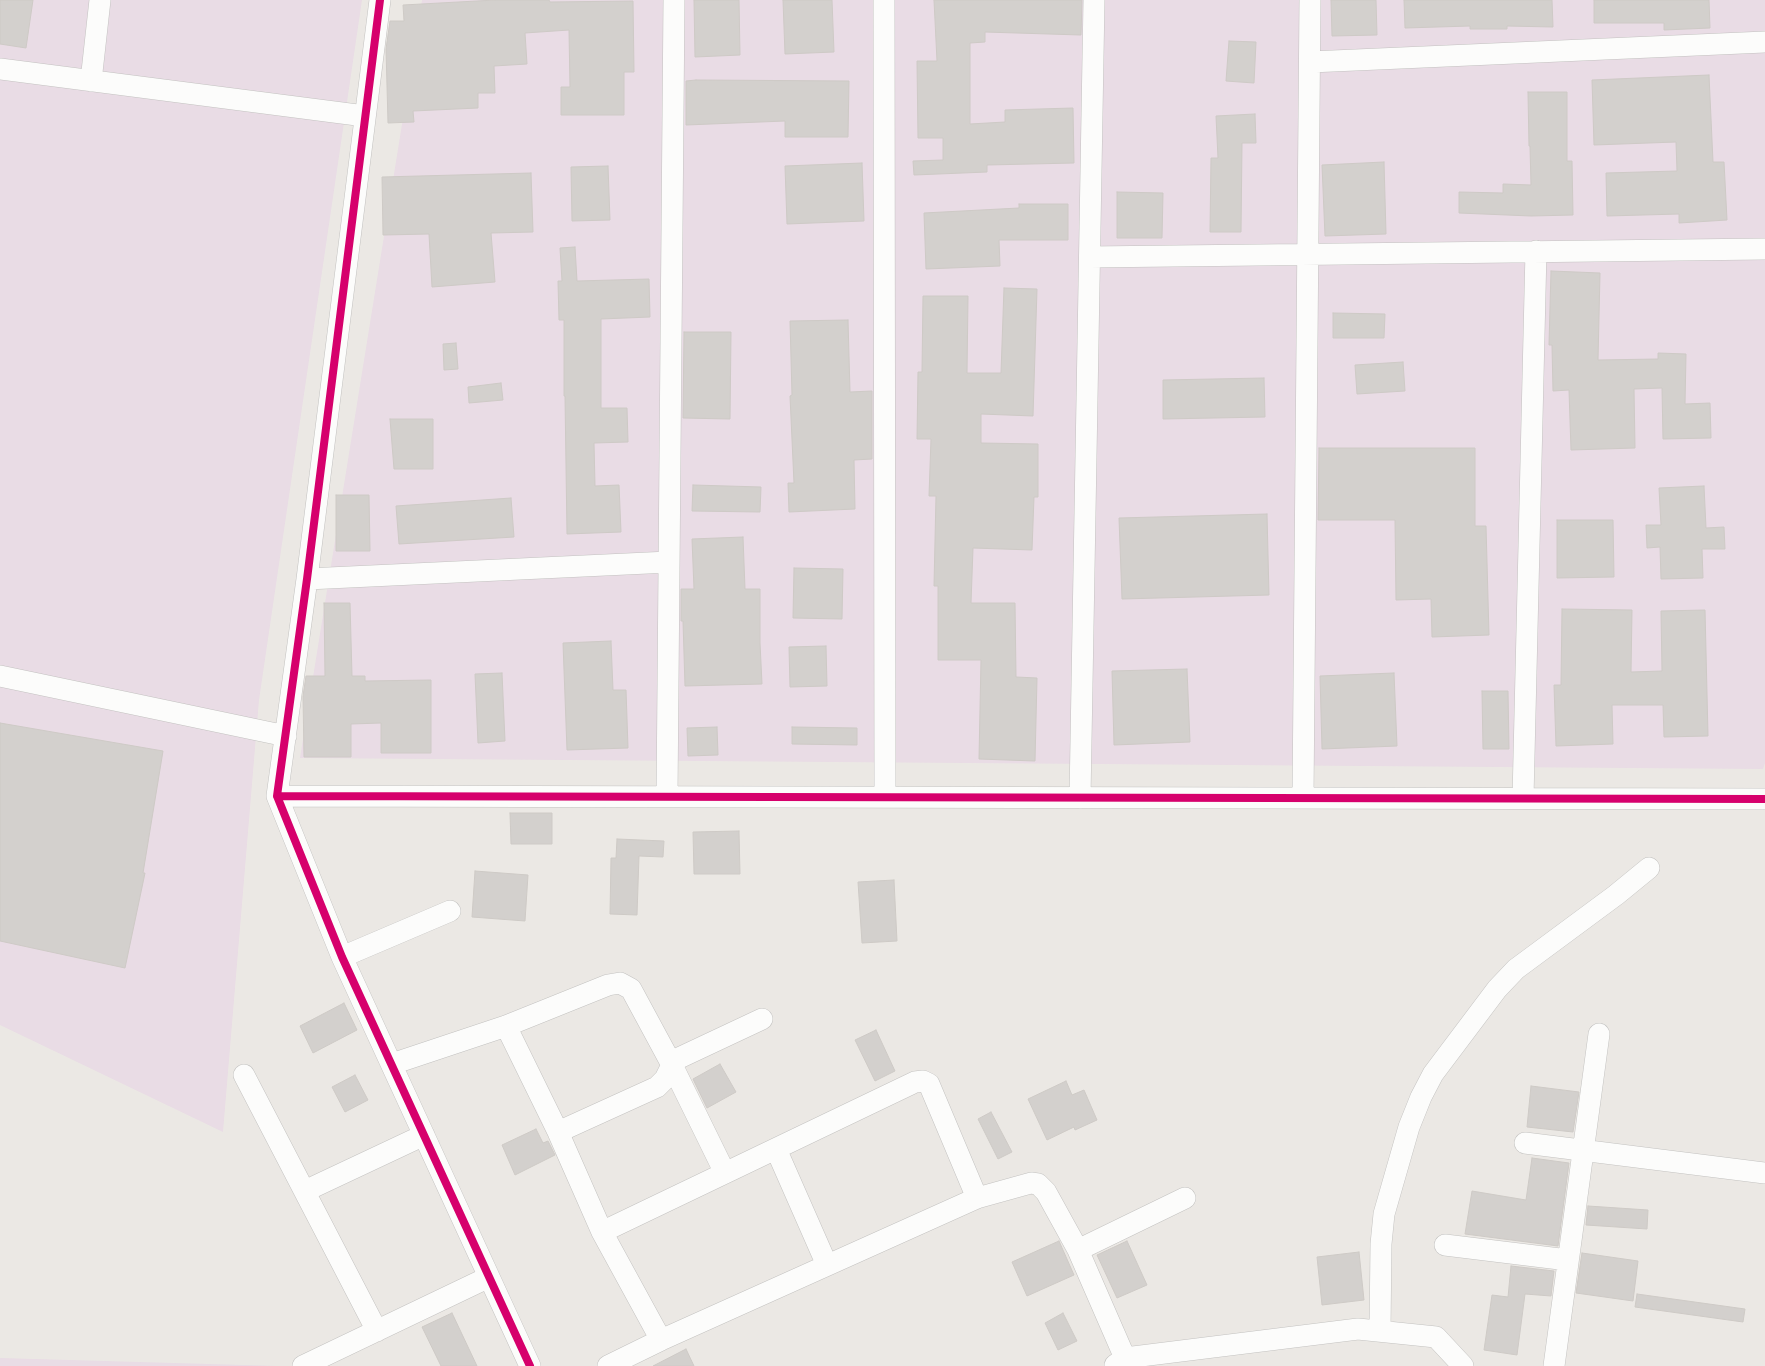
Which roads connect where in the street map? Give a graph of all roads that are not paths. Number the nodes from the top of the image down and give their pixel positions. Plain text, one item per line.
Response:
1 (100, 0) edge
2 (380, 0) edge
3 (674, 0) edge
4 (884, 0) edge
5 (1094, 0) edge
6 (1310, 0) edge
7 (1765, 42) edge
8 (1310, 62) junction
9 (0, 69) edge
10 (91, 81) junction
11 (365, 116) junction
12 (1765, 249) edge
13 (1536, 251) junction
14 (1308, 254) junction
15 (1090, 257) junction
16 (669, 562) junction
17 (307, 579) junction
18 (0, 676) edge
19 (286, 736) junction
20 (277, 796) junction
21 (667, 797) junction
22 (885, 797) junction
23 (1080, 798) junction
24 (1303, 798) junction
25 (1522, 798) junction
26 (1765, 799) edge
27 (1649, 868) dead end
28 (450, 910) dead end
29 (342, 956) junction
30 (762, 1019) dead end
31 (506, 1026) junction
32 (1599, 1034) dead end
33 (392, 1064) junction
34 (672, 1065) junction
35 (244, 1075) dead end
36 (558, 1132) junction
37 (424, 1135) junction
38 (1526, 1143) dead end
39 (776, 1149) junction
40 (1583, 1150) junction
41 (725, 1173) junction
42 (1765, 1173) edge
43 (305, 1191) junction
44 (978, 1198) junction
45 (1185, 1198) dead end
46 (602, 1232) junction
47 (1445, 1245) dead end
48 (1078, 1250) junction
49 (1568, 1260) junction
50 (826, 1265) junction
51 (489, 1277) junction
52 (377, 1330) junction
53 (1380, 1331) junction
54 (661, 1340) junction
55 (1121, 1363) edge
56 (303, 1366) edge
57 (530, 1366) edge
58 (608, 1366) edge
59 (1462, 1366) edge
60 (1554, 1366) edge

1 - 10 street
2 - 11 street
3 - 16 street
4 - 22 street
5 - 15 street
6 - 8 street
7 - 8 street
8 - 14 street
9 - 10 street
10 - 11 street
11 - 17 street
12 - 13 street
13 - 14 street
13 - 25 street
14 - 15 street
14 - 24 street
15 - 23 street
16 - 17 street
16 - 21 street
17 - 19 street
18 - 19 street
19 - 20 street
20 - 21 street
20 - 29 street
21 - 22 street
22 - 23 street
23 - 24 street
24 - 25 street
25 - 26 street
27 - 53 street
28 - 29 street
29 - 33 street
30 - 34 street
31 - 33 street
31 - 34 street
31 - 36 street
32 - 40 street
33 - 37 street
34 - 36 street
34 - 41 street
35 - 43 street
36 - 46 street
37 - 43 street
37 - 51 street
38 - 40 street
39 - 41 street
39 - 44 street
39 - 50 street
40 - 42 street
40 - 49 street
41 - 46 street
43 - 52 street
44 - 48 street
44 - 50 street
45 - 48 street
46 - 54 street
47 - 49 street
48 - 55 street
49 - 60 street
50 - 54 street
51 - 52 street
51 - 57 street
52 - 56 street
53 - 55 street
53 - 59 street
54 - 58 street

